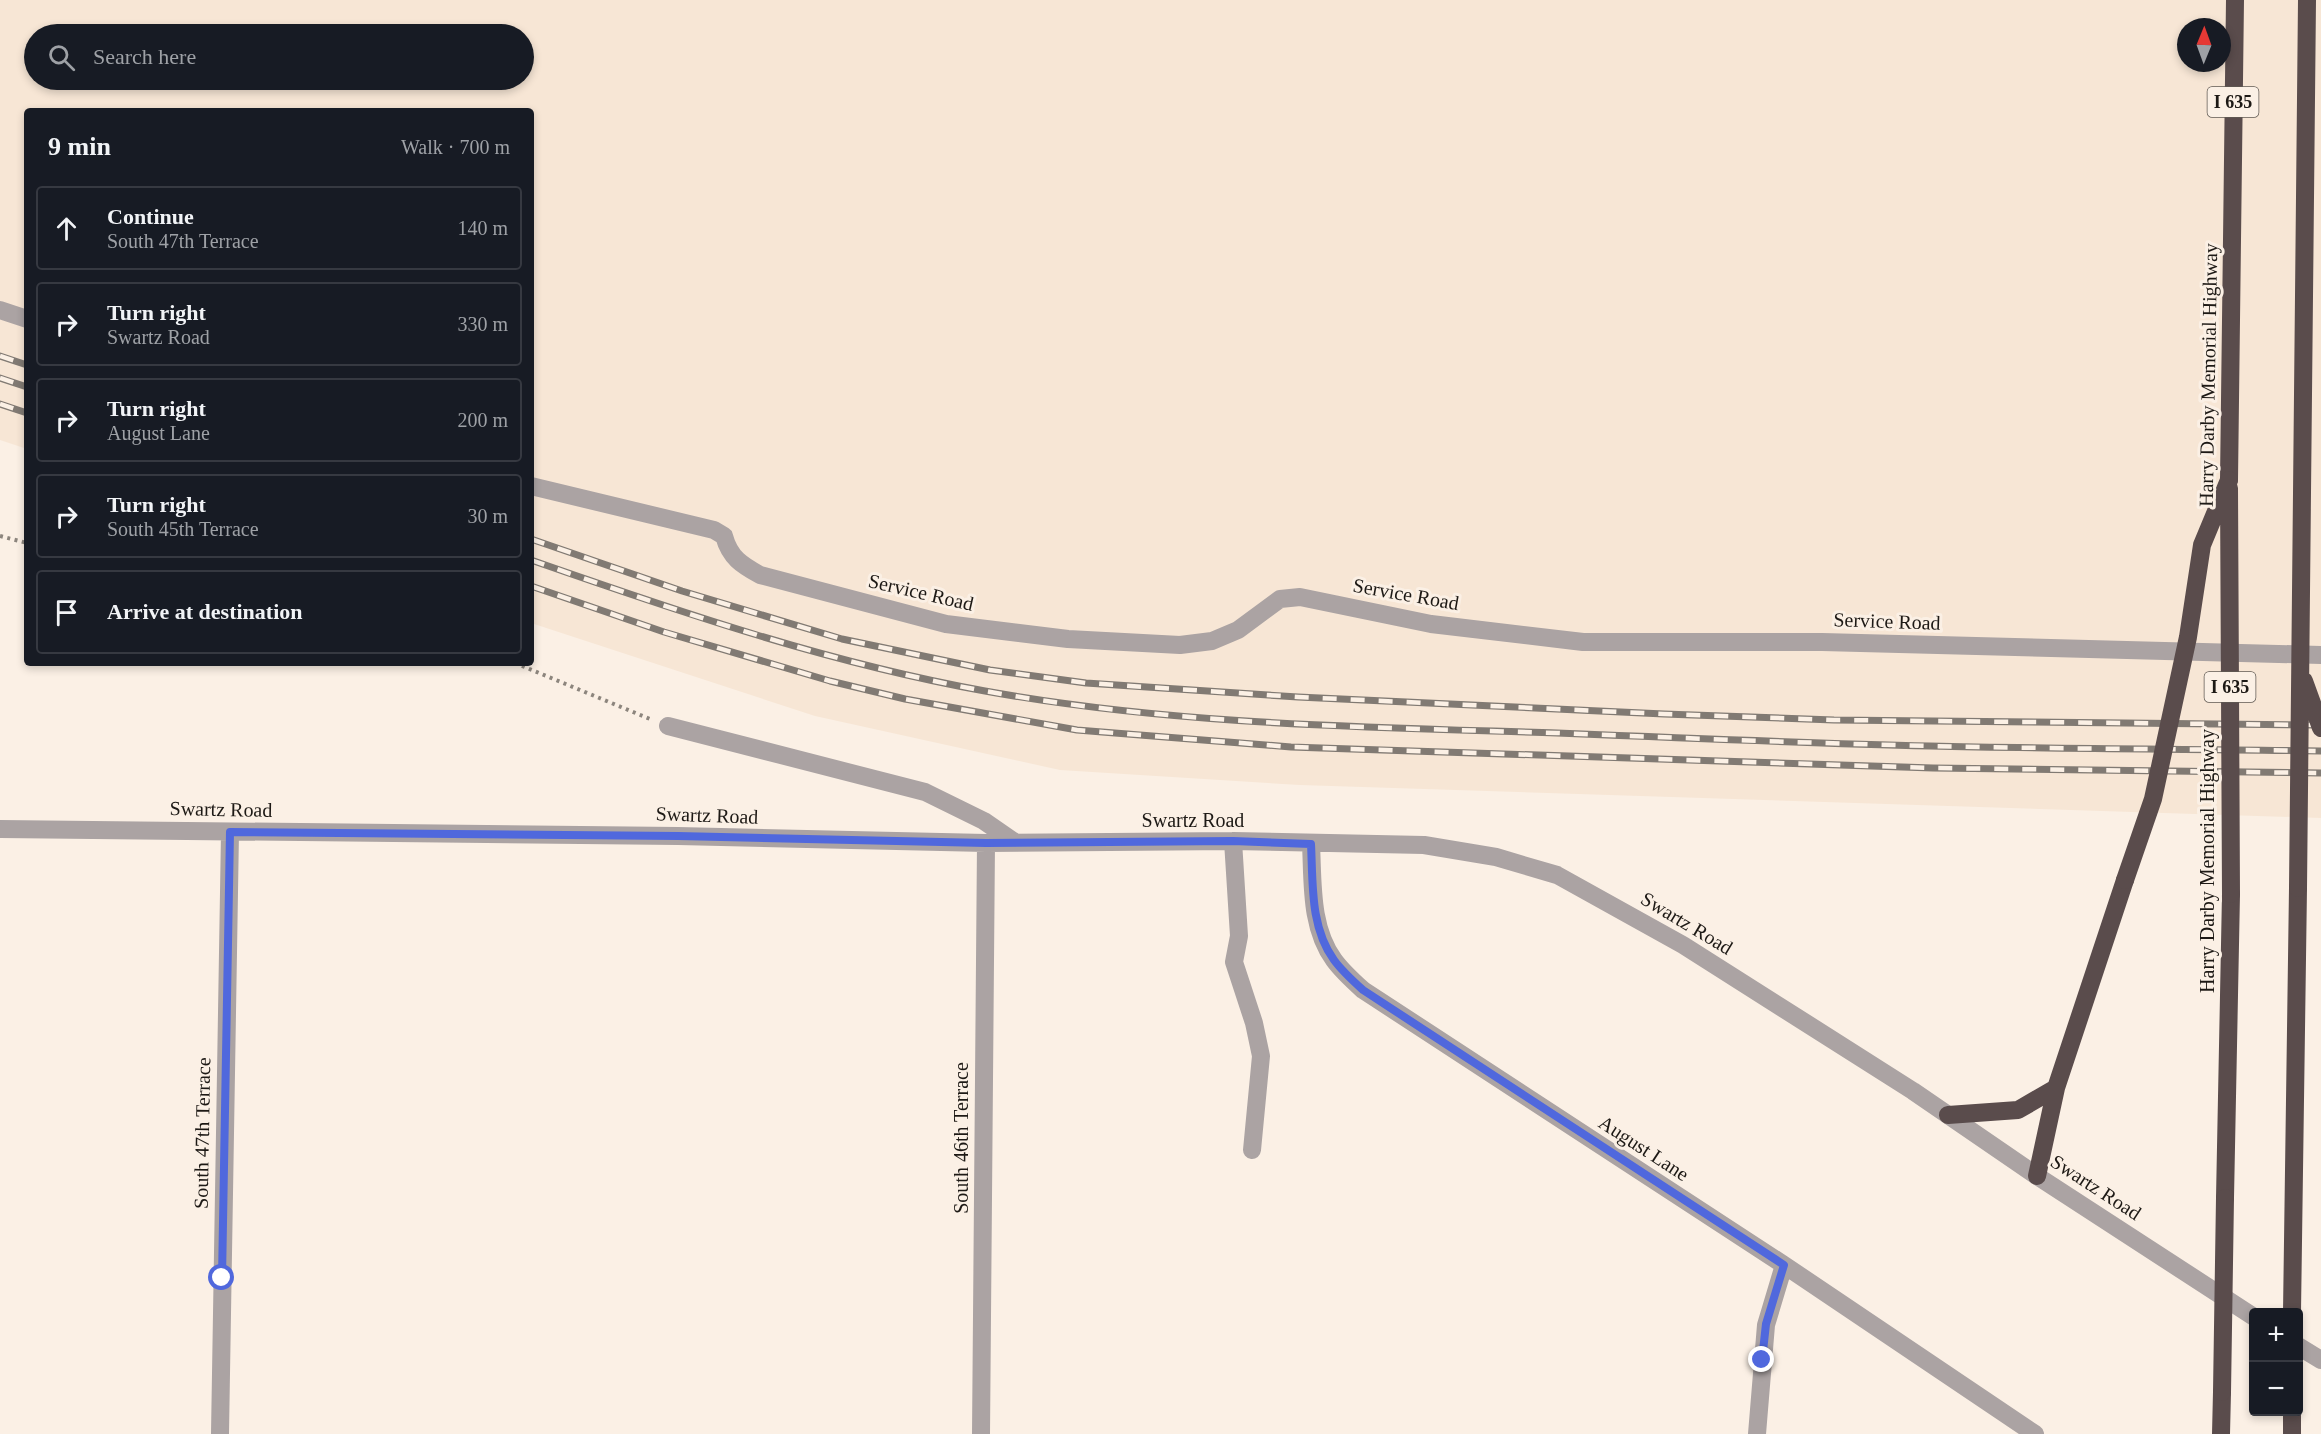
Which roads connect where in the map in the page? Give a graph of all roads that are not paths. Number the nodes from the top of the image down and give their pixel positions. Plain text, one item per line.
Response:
1 (2235, 0) edge
2 (2307, 0) edge
3 (0, 310) edge
4 (24, 318) edge
5 (2229, 480) junction
6 (534, 487) edge
7 (2321, 655) edge
8 (2300, 668) junction
9 (668, 726) road end
10 (2321, 728) edge
11 (0, 829) edge
12 (230, 832) junction
13 (1233, 841) junction
14 (986, 843) junction
15 (1016, 843) junction
16 (1311, 844) junction
17 (2056, 1088) junction
18 (1948, 1115) junction
19 (1252, 1150) dead end
20 (2037, 1176) junction
21 (1784, 1265) junction
22 (2292, 1308) edge
23 (2249, 1314) edge
24 (2303, 1349) edge
25 (2321, 1360) edge
26 (2292, 1416) edge
27 (220, 1434) edge
28 (981, 1434) edge
29 (1757, 1434) edge
30 (2035, 1434) edge
31 (2222, 1434) edge
32 (2292, 1434) edge

1 - 5 highway, Harry Darby Memorial Highway / I 635
2 - 8 highway, bridge
3 - 4 street
5 - 17 highway, bridge
5 - 31 highway, Harry Darby Memorial Highway / I 635, bridge
6 - 7 street, Service Road
8 - 10 highway, bridge
8 - 22 highway, bridge
9 - 15 street
11 - 12 street, Swartz Road
12 - 14 street, Swartz Road
12 - 27 street, South 47th Terrace
13 - 15 street, Swartz Road
13 - 16 street, Swartz Road
13 - 19 street
14 - 15 street, Swartz Road
14 - 28 street, South 46th Terrace
16 - 18 street, Swartz Road
16 - 21 street, August Lane
17 - 18 highway
17 - 20 highway
18 - 20 street, Swartz Road
20 - 23 street, Swartz Road
21 - 29 street
21 - 30 street, August Lane
24 - 25 street
26 - 32 highway

